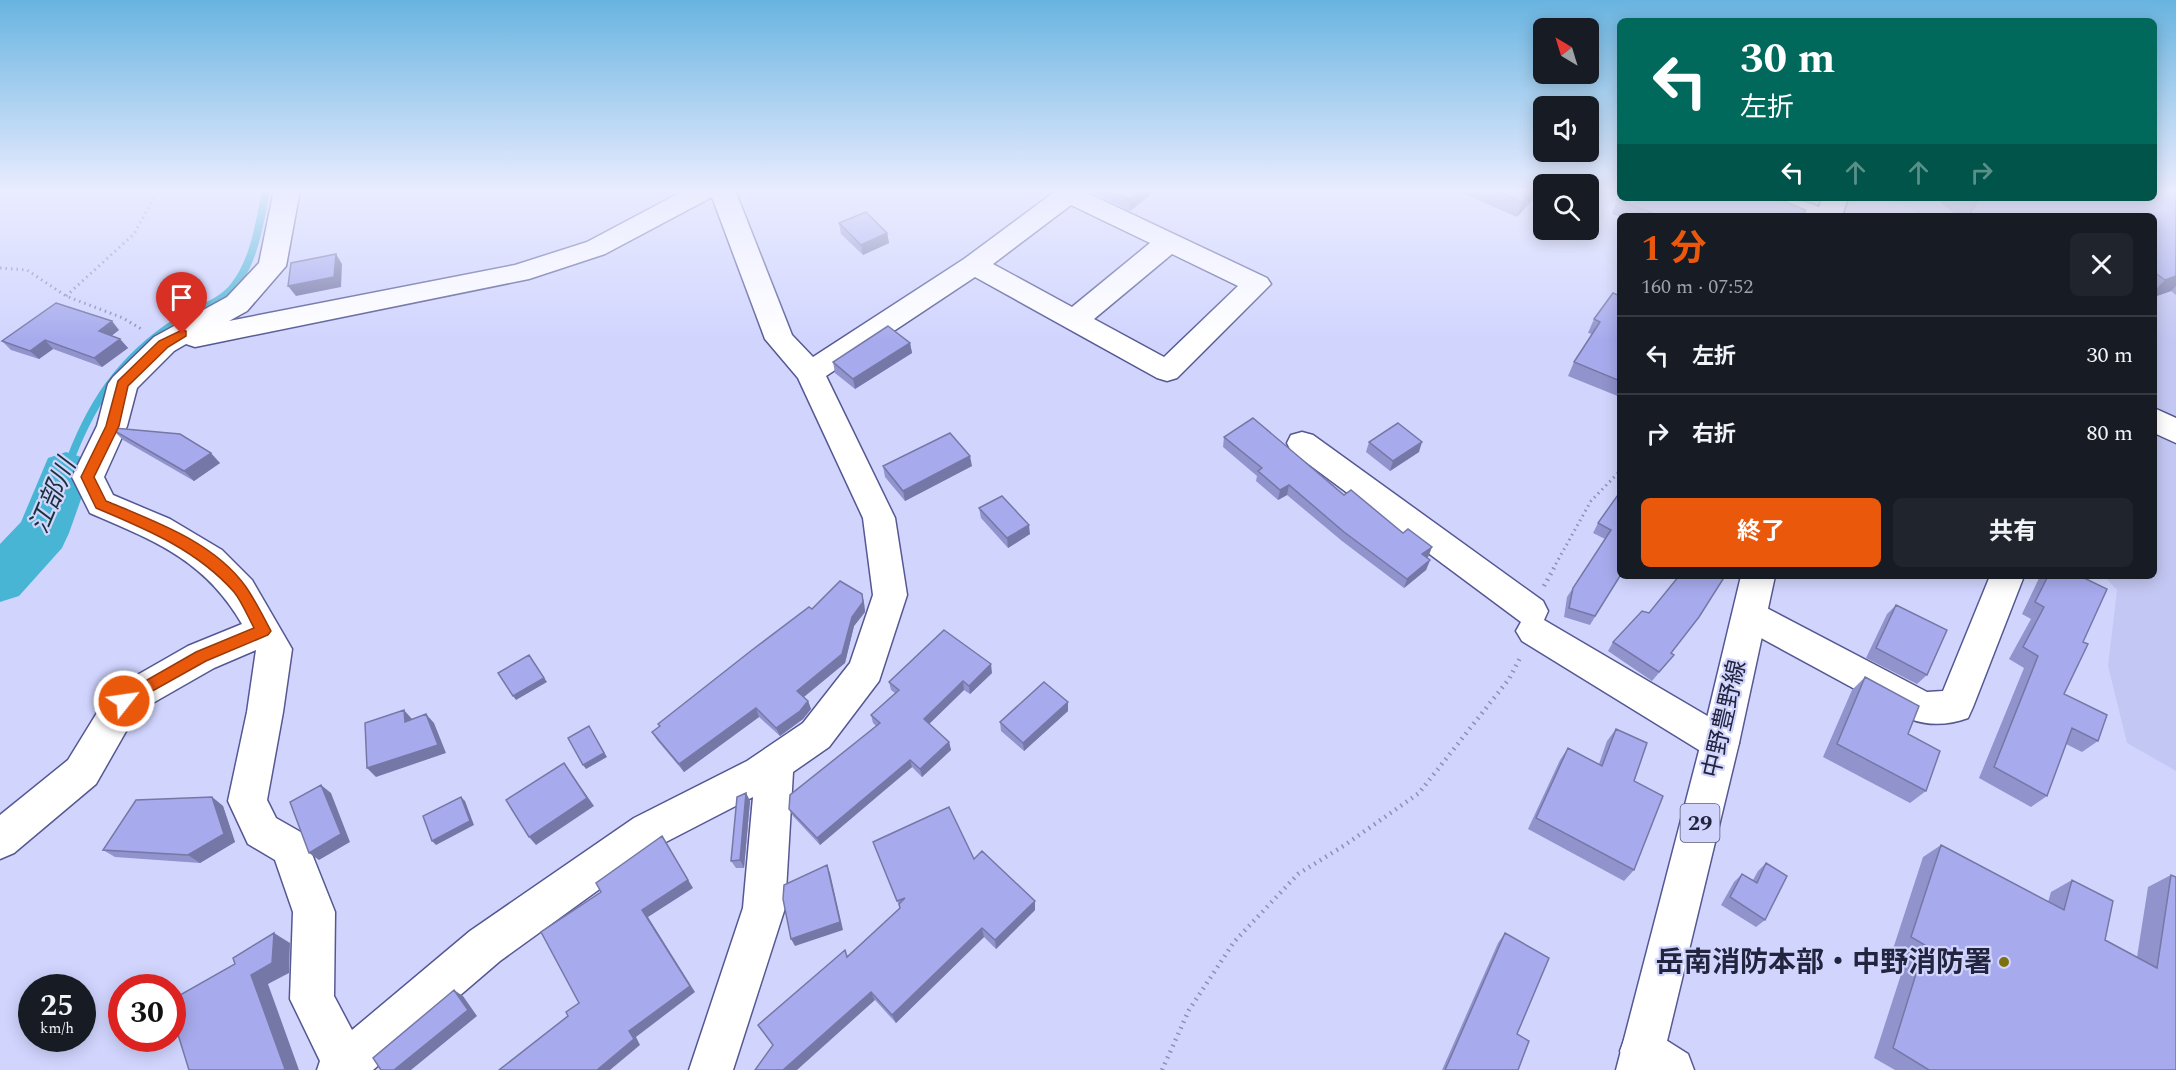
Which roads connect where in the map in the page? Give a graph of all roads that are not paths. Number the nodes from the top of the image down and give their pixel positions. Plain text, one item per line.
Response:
1 (277, 240) edge
2 (611, 240) edge
3 (741, 240) edge
4 (1008, 240) edge
5 (1164, 240) edge
6 (1168, 242) junction
7 (974, 265) junction
8 (1074, 320) junction
9 (164, 344) junction
10 (810, 373) junction
11 (2157, 421) edge
12 (2176, 432) edge
13 (1302, 443) dead end
14 (1757, 579) edge
15 (2006, 579) edge
16 (1749, 615) junction
17 (263, 631) junction
18 (1720, 743) junction
19 (775, 762) junction
20 (0, 840) edge
21 (1650, 1064) edge
22 (344, 1068) edge
23 (711, 1070) edge

1 - 9 street
2 - 9 street
3 - 10 street
4 - 7 street
5 - 6 street
6 - 8 street
6 - 8 street
7 - 8 street
7 - 10 street
9 - 17 street
10 - 19 street
11 - 12 street
13 - 18 street
14 - 16 street, 中野豊野線 / 29
15 - 16 street
16 - 18 street, 中野豊野線 / 29
17 - 20 street
17 - 22 street
18 - 21 street, 中野豊野線 / 29
19 - 22 street
19 - 23 street

